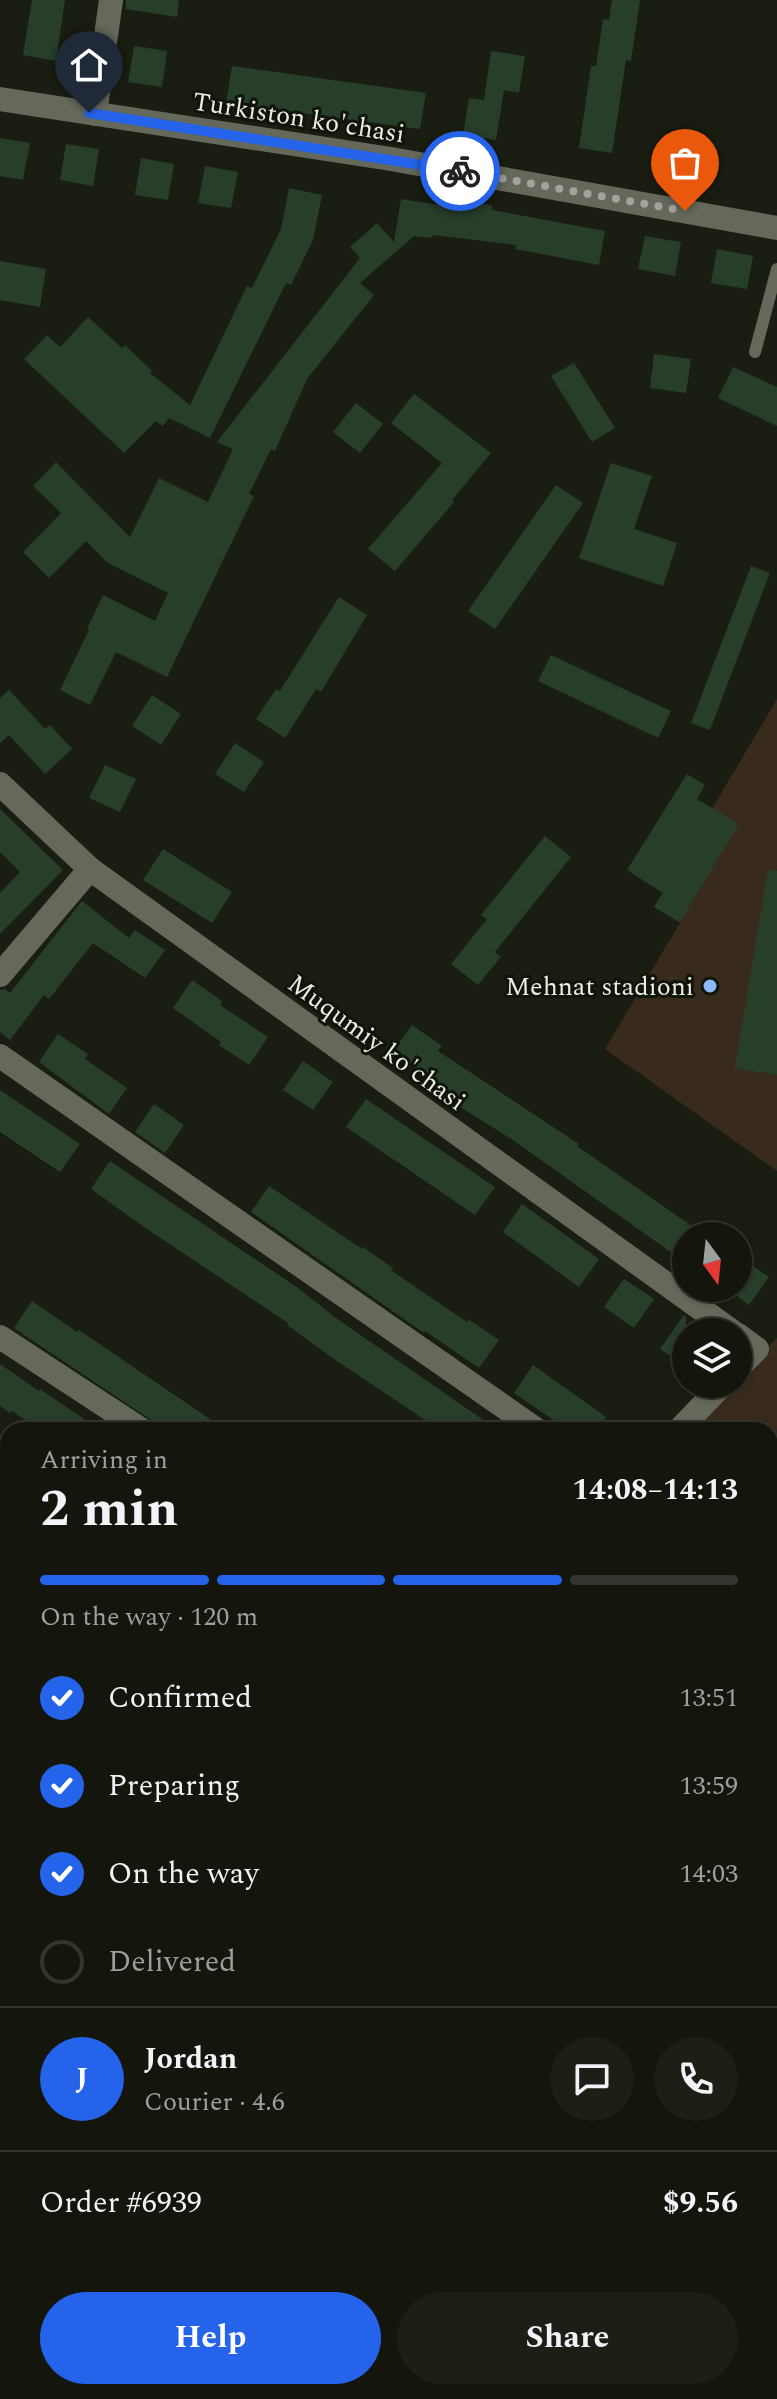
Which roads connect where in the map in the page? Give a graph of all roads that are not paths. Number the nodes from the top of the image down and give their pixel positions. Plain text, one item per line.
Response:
1 (111, 0) edge
2 (0, 99) edge
3 (95, 114) junction
4 (777, 228) edge
5 (777, 269) edge
6 (755, 352) dead end
7 (0, 784) edge
8 (90, 869) junction
9 (0, 975) edge
10 (0, 1056) edge
11 (714, 1318) edge
12 (0, 1337) edge
13 (710, 1398) edge
14 (130, 1422) edge
15 (526, 1422) edge
16 (687, 1422) edge

1 - 3 street
2 - 3 street, Turkiston ko'chasi
3 - 4 street, Turkiston ko'chasi
5 - 6 lane
7 - 8 street, Muqumiy ko'chasi
8 - 9 street
8 - 11 street, Muqumiy ko'chasi
10 - 15 street
12 - 14 street
13 - 16 street

